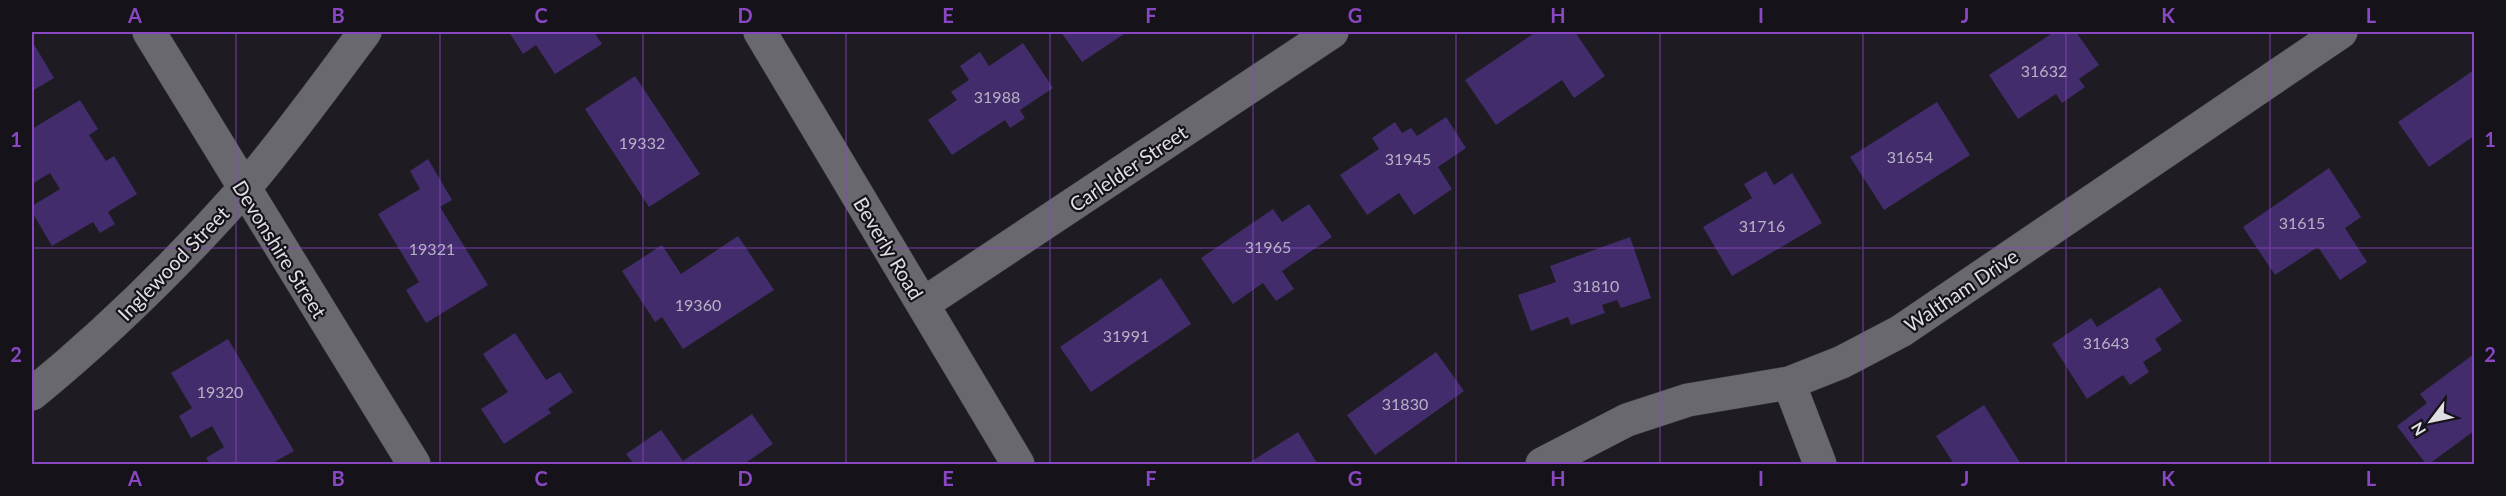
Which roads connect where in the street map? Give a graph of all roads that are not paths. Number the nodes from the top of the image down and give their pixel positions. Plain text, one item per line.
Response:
1 (148, 32) edge
2 (365, 32) edge
3 (760, 32) edge
4 (1332, 32) edge
5 (2342, 32) edge
6 (243, 189) junction
7 (923, 304) junction
8 (1789, 383) junction
9 (32, 394) edge
10 (414, 465) edge
11 (1018, 465) edge
12 (1542, 465) edge
13 (1820, 465) edge

1 - 6 street, Devonshire Street
2 - 6 street, Inglewood Street
3 - 7 street, Beverly Road
4 - 7 street, Carlelder Street
5 - 8 street, Waltham Drive
6 - 9 street, Inglewood Street
6 - 10 street, Devonshire Street
7 - 11 street, Beverly Road
8 - 12 street, Waltham Drive
8 - 13 street

